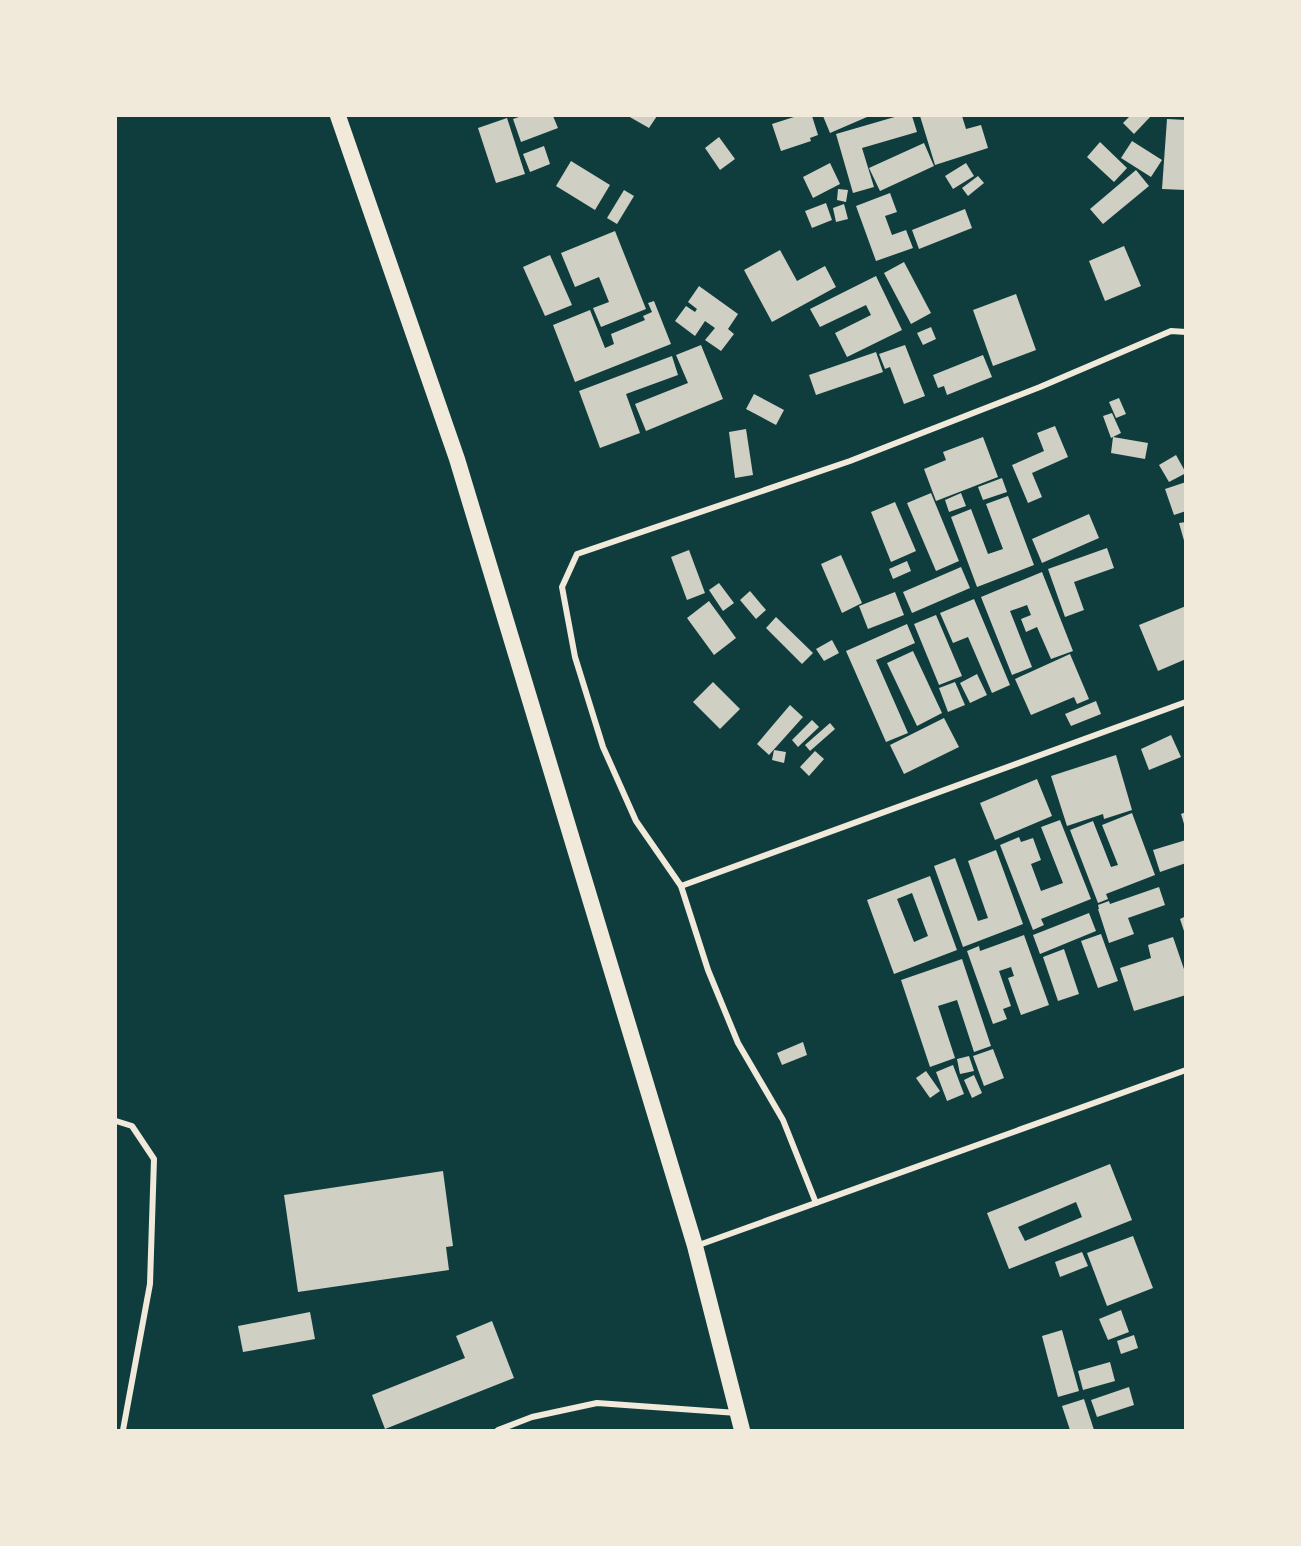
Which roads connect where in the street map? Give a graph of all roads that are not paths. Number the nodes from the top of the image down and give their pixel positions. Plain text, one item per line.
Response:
1 (338, 116) edge
2 (1185, 332) edge
3 (1185, 702) edge
4 (681, 886) junction
5 (1185, 1070) edge
6 (116, 1121) edge
7 (816, 1203) junction
8 (695, 1246) junction
9 (737, 1413) junction
10 (123, 1431) edge
11 (498, 1431) edge
12 (741, 1431) edge

1 - 8 highway
2 - 4 street
3 - 4 street
4 - 7 street
5 - 7 street
6 - 10 street
7 - 8 street
8 - 9 highway
9 - 11 street
9 - 12 highway

